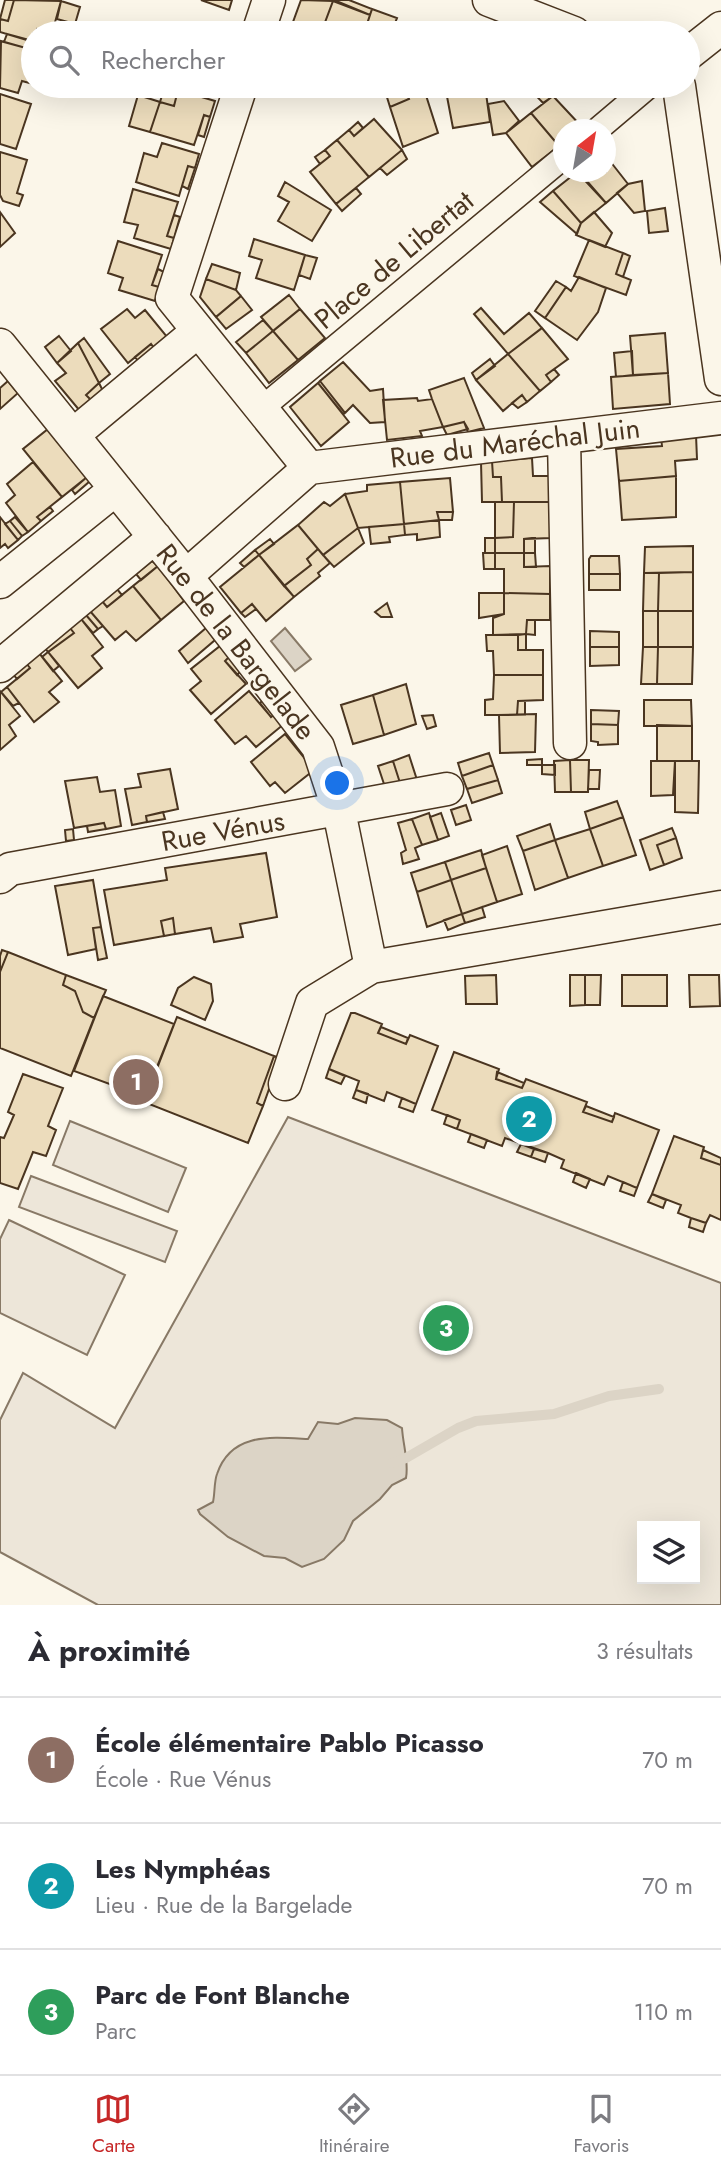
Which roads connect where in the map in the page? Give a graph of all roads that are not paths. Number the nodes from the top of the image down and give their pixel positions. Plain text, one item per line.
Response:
1 (269, 0) edge
2 (489, 0) edge
3 (262, 21) edge
4 (543, 21) edge
5 (721, 28) edge
6 (700, 45) edge
7 (237, 98) edge
8 (635, 98) edge
9 (681, 98) edge
10 (610, 119) edge
11 (553, 166) edge
12 (198, 331) junction
13 (0, 345) edge
14 (721, 379) edge
15 (262, 408) junction
16 (721, 418) edge
17 (73, 435) junction
18 (564, 438) junction
19 (309, 468) junction
20 (116, 489) junction
21 (155, 537) junction
22 (186, 576) junction
23 (0, 582) edge
24 (0, 666) edge
25 (570, 743) dead end
26 (447, 789) dead end
27 (339, 811) junction
28 (0, 877) edge
29 (721, 907) edge
30 (371, 967) junction
31 (285, 1084) dead end

1 - 3 street
2 - 4 street
5 - 6 street
7 - 12 street
8 - 10 street
9 - 14 street
11 - 15 street, Place de Libertat
12 - 15 street
12 - 17 street
13 - 17 street, Rue de la Bargelade
15 - 19 street
16 - 18 street, Rue du Maréchal Juin
17 - 20 street, Rue de la Bargelade
18 - 19 street, Rue du Maréchal Juin
18 - 25 street
19 - 22 street
20 - 21 street, Rue de la Bargelade
20 - 23 street
21 - 22 street, Rue de la Bargelade
21 - 24 street
22 - 27 street, Rue de la Bargelade
26 - 27 street, Rue Vénus
27 - 28 street, Rue Vénus
27 - 30 street, Rue de la Bargelade
29 - 30 street
30 - 31 street

